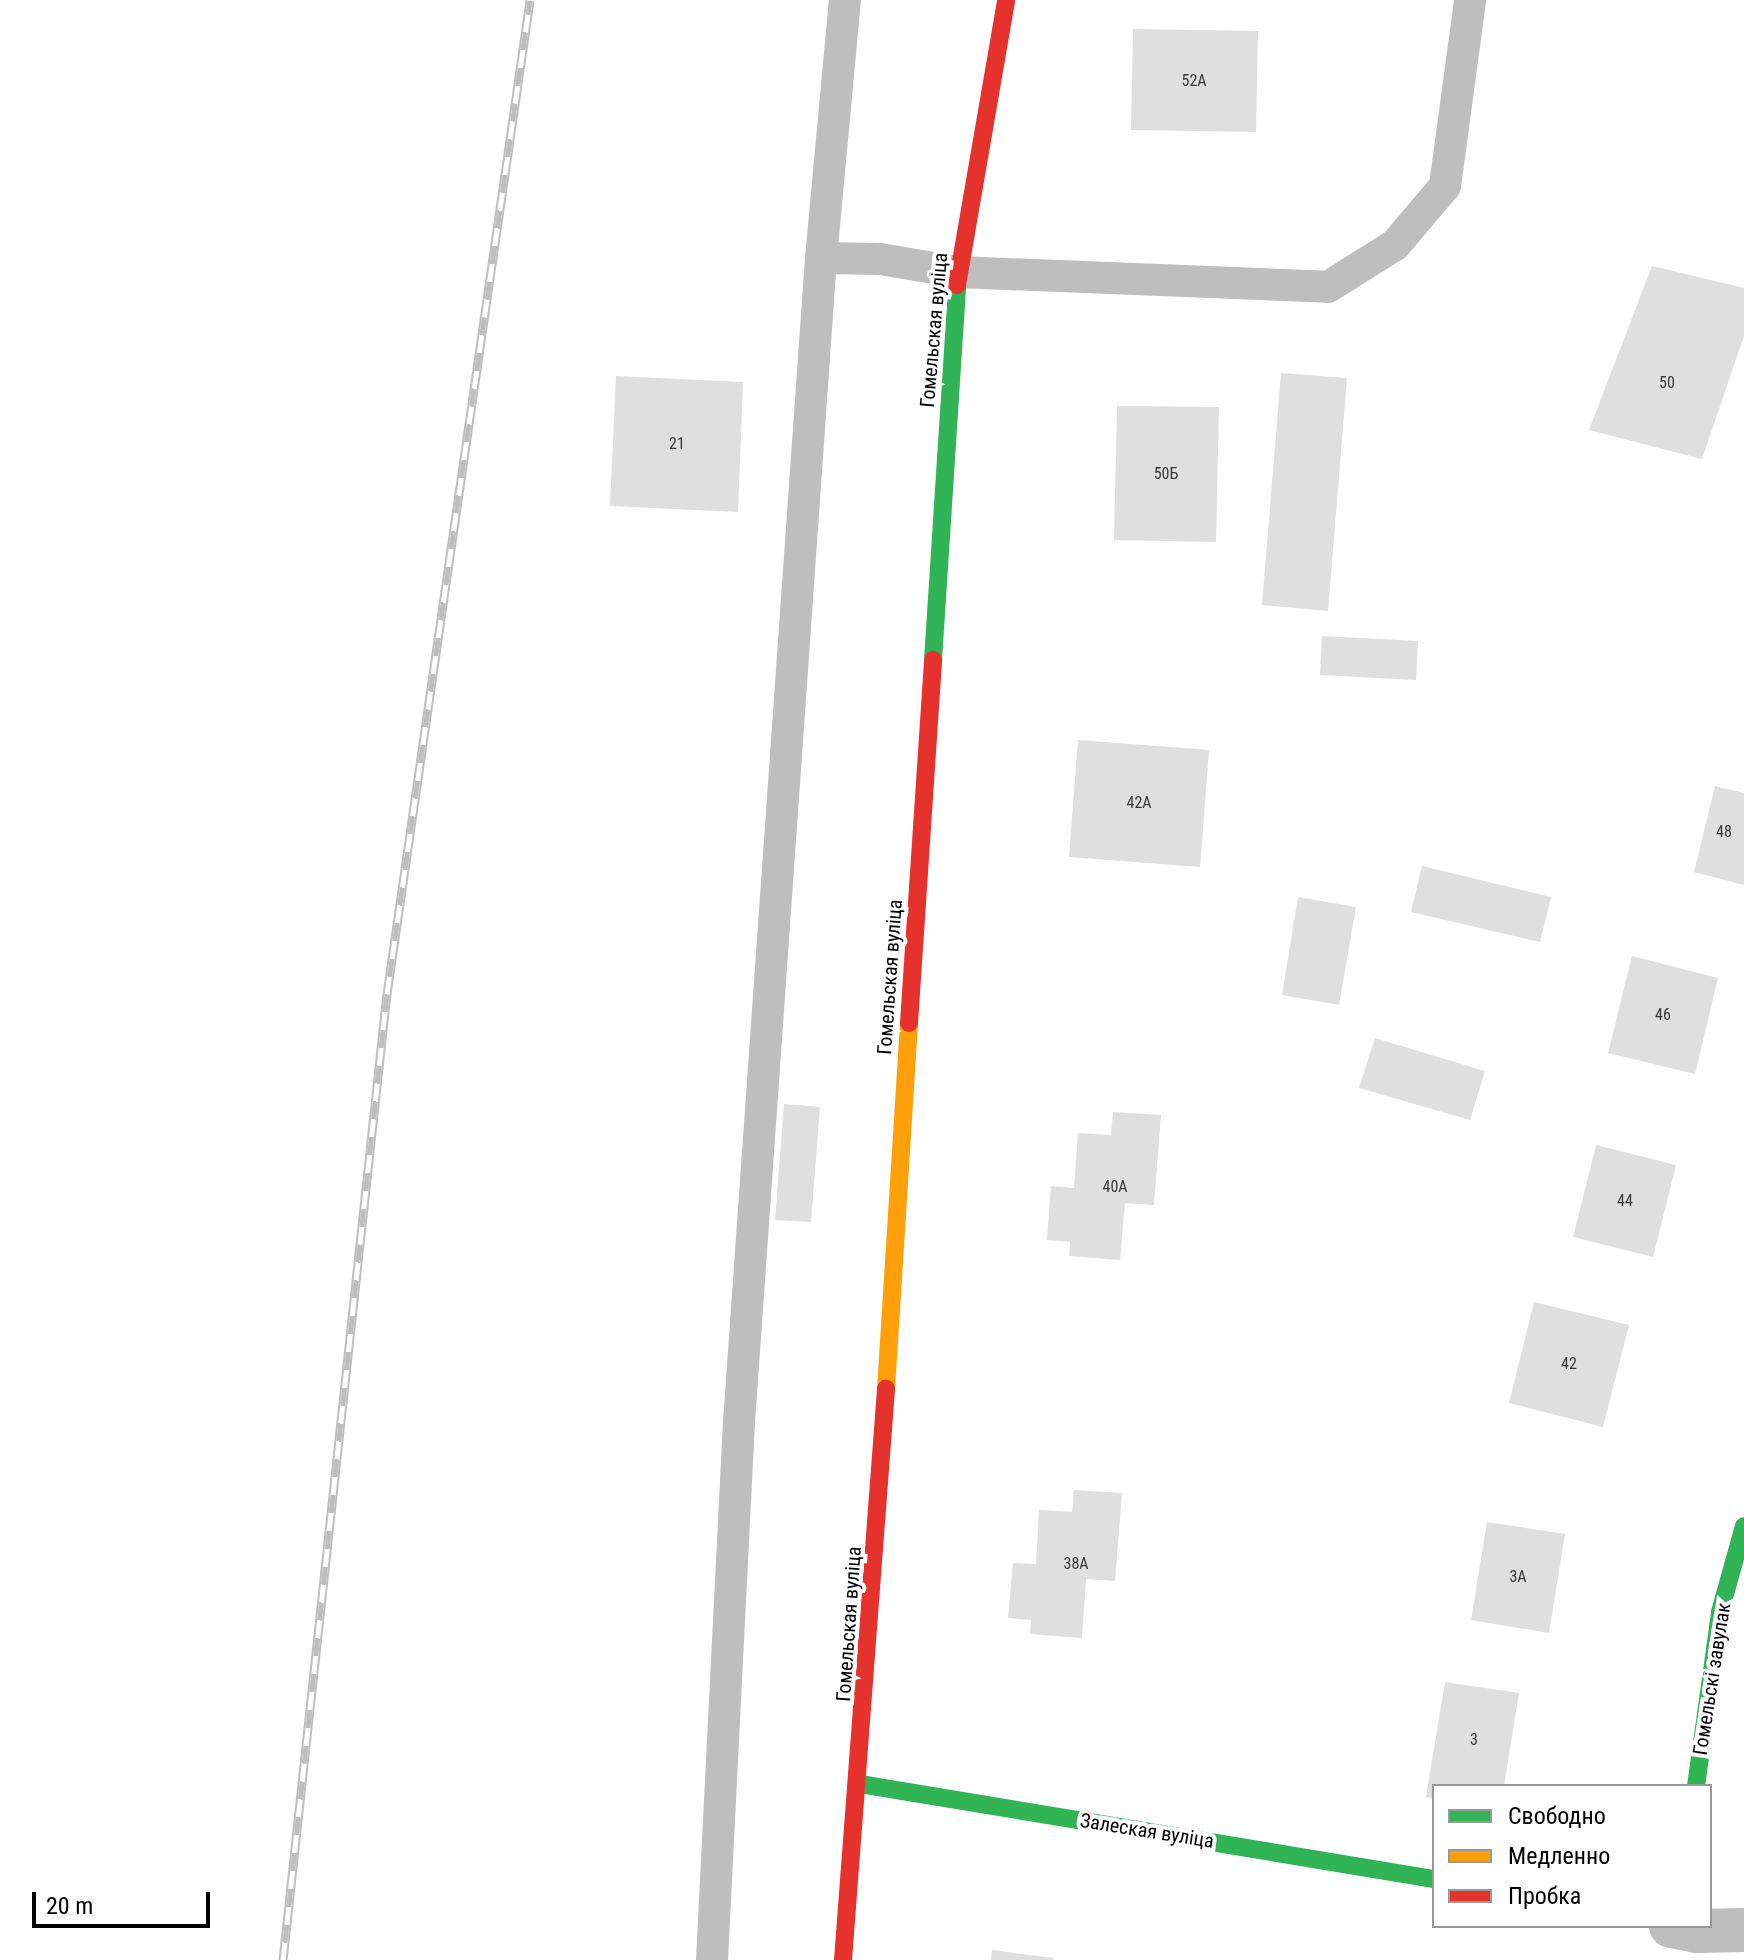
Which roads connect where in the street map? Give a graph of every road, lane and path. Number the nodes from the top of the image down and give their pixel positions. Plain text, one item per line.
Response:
1 (845, 0) edge
2 (1006, 0) edge
3 (1470, 0) edge
4 (821, 258) junction
5 (958, 272) junction
6 (1744, 1526) edge
7 (860, 1784) junction
8 (1696, 1784) edge
9 (1432, 1879) edge
10 (1744, 1930) edge
11 (1691, 1936) edge
12 (712, 1960) edge
13 (843, 1960) edge

1 - 4 lane
2 - 5 street, Гомельская вуліца
3 - 5 lane
4 - 5 lane
4 - 12 lane
5 - 7 street, Гомельская вуліца
6 - 8 street, Гомельскі завулак
7 - 9 street, Залеская вуліца
7 - 13 street, Гомельская вуліца
10 - 11 street

